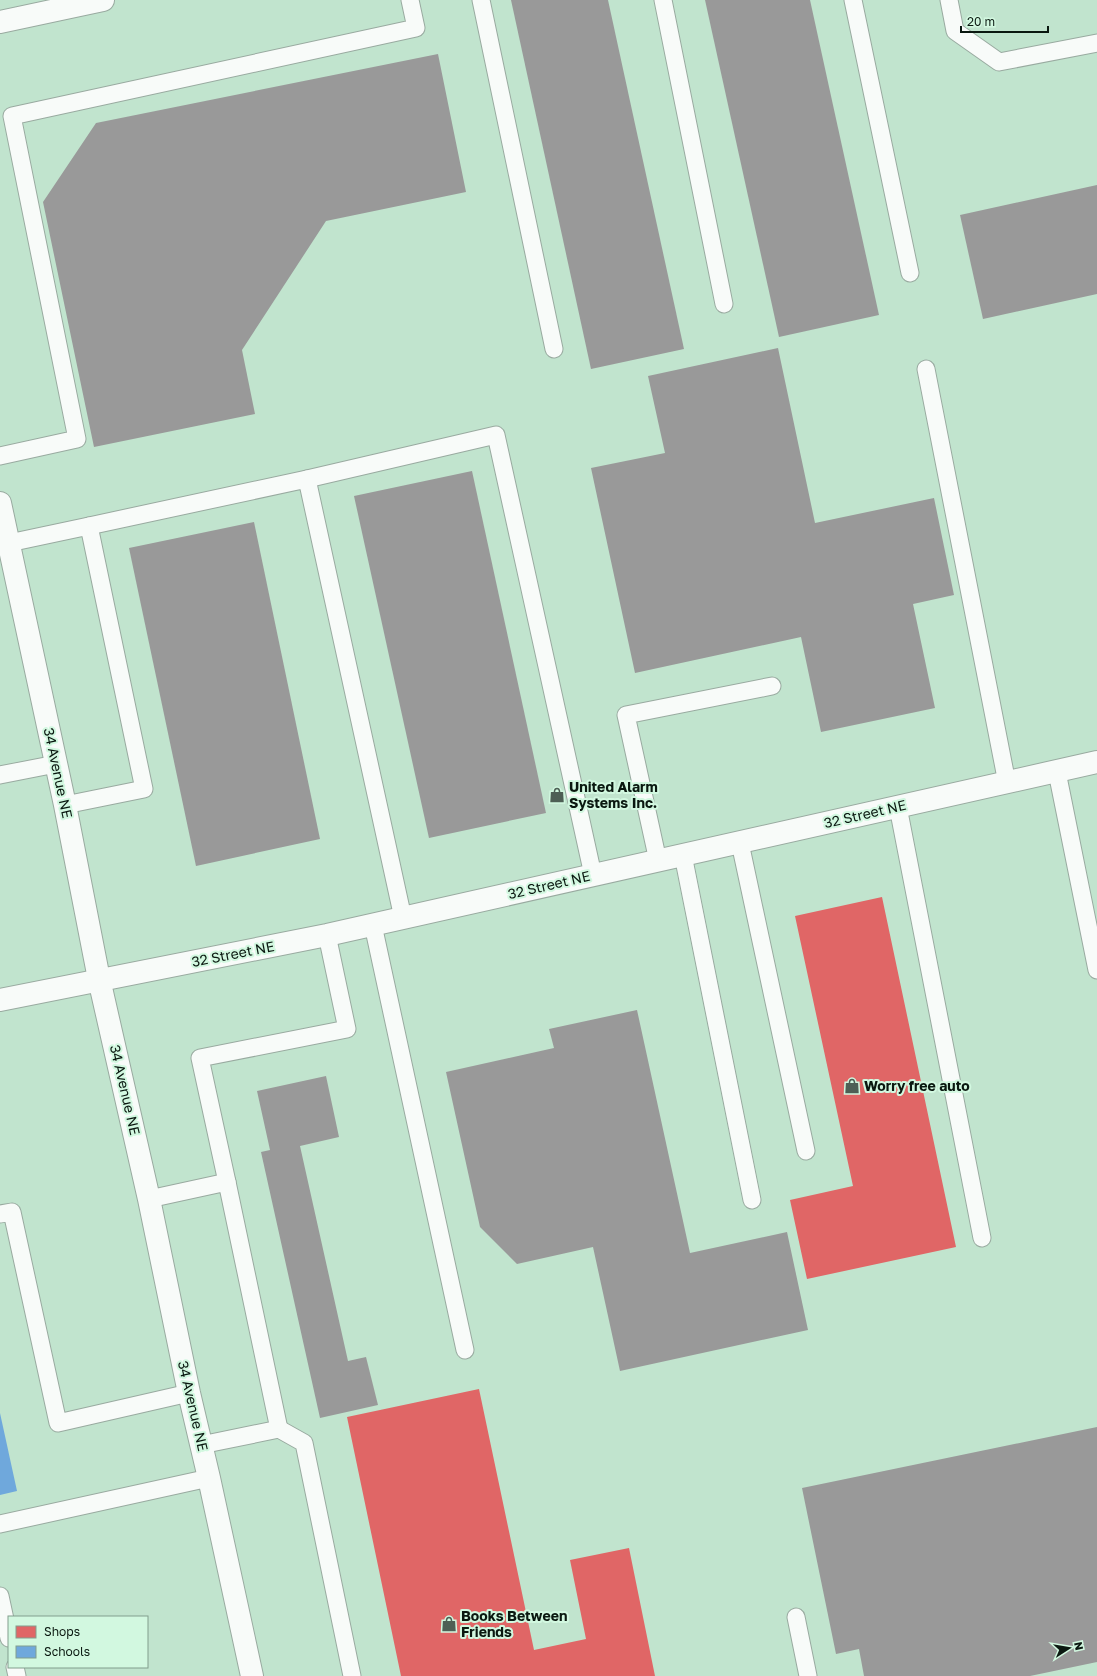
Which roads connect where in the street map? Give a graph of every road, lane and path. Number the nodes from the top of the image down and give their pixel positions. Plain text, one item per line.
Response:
1 (103, 0) edge
2 (410, 0) edge
3 (481, 0) edge
4 (663, 0) edge
5 (853, 0) edge
6 (949, 0) edge
7 (0, 22) edge
8 (1097, 43) edge
9 (910, 273) dead end
10 (724, 304) dead end
11 (554, 349) dead end
12 (926, 369) dead end
13 (0, 456) edge
14 (307, 479) junction
15 (0, 503) edge
16 (89, 526) junction
17 (5, 538) edge
18 (772, 686) dead end
19 (1097, 762) edge
20 (56, 764) junction
21 (1057, 772) junction
22 (0, 776) edge
23 (1007, 783) junction
24 (65, 805) junction
25 (898, 807) junction
26 (740, 843) junction
27 (682, 856) junction
28 (658, 861) junction
29 (593, 875) junction
30 (403, 918) junction
31 (373, 925) junction
32 (327, 935) junction
33 (1097, 970) edge
34 (99, 979) junction
35 (0, 1000) edge
36 (806, 1151) dead end
37 (227, 1182) junction
38 (150, 1199) junction
39 (752, 1200) dead end
40 (0, 1214) edge
41 (982, 1238) dead end
42 (465, 1350) dead end
43 (189, 1393) junction
44 (279, 1429) junction
45 (201, 1445) junction
46 (209, 1478) junction
47 (0, 1524) edge
48 (0, 1596) edge
49 (796, 1617) dead end
50 (8, 1633) edge
51 (252, 1676) edge
52 (352, 1676) edge
53 (808, 1676) edge

1 - 7 street
2 - 13 lane
3 - 11 lane
4 - 10 lane
5 - 9 lane
6 - 8 lane
12 - 23 lane
14 - 16 lane
14 - 29 lane
14 - 30 lane
15 - 17 street, 34 Avenue NE
16 - 17 lane
16 - 24 lane
17 - 20 street, 34 Avenue NE
18 - 28 lane
19 - 21 street, 32 Street NE
20 - 22 lane
20 - 24 street, 34 Avenue NE
21 - 23 street, 32 Street NE
21 - 33 lane
23 - 25 street, 32 Street NE
24 - 34 street, 34 Avenue NE
25 - 26 street, 32 Street NE
25 - 41 lane
26 - 27 street, 32 Street NE
26 - 36 lane
27 - 28 street, 32 Street NE
27 - 39 lane
28 - 29 street, 32 Street NE
29 - 30 street, 32 Street NE
30 - 31 street, 32 Street NE
31 - 32 street, 32 Street NE
31 - 42 lane
32 - 34 street, 32 Street NE
32 - 37 lane
34 - 35 street, 32 Street NE
34 - 38 street, 34 Avenue NE
37 - 38 lane
37 - 44 lane
38 - 43 street, 34 Avenue NE
40 - 43 lane
43 - 45 street, 34 Avenue NE
44 - 45 lane
44 - 52 lane
45 - 46 street, 34 Avenue NE
46 - 47 lane
46 - 51 street, 34 Avenue NE
48 - 50 lane
49 - 53 lane

